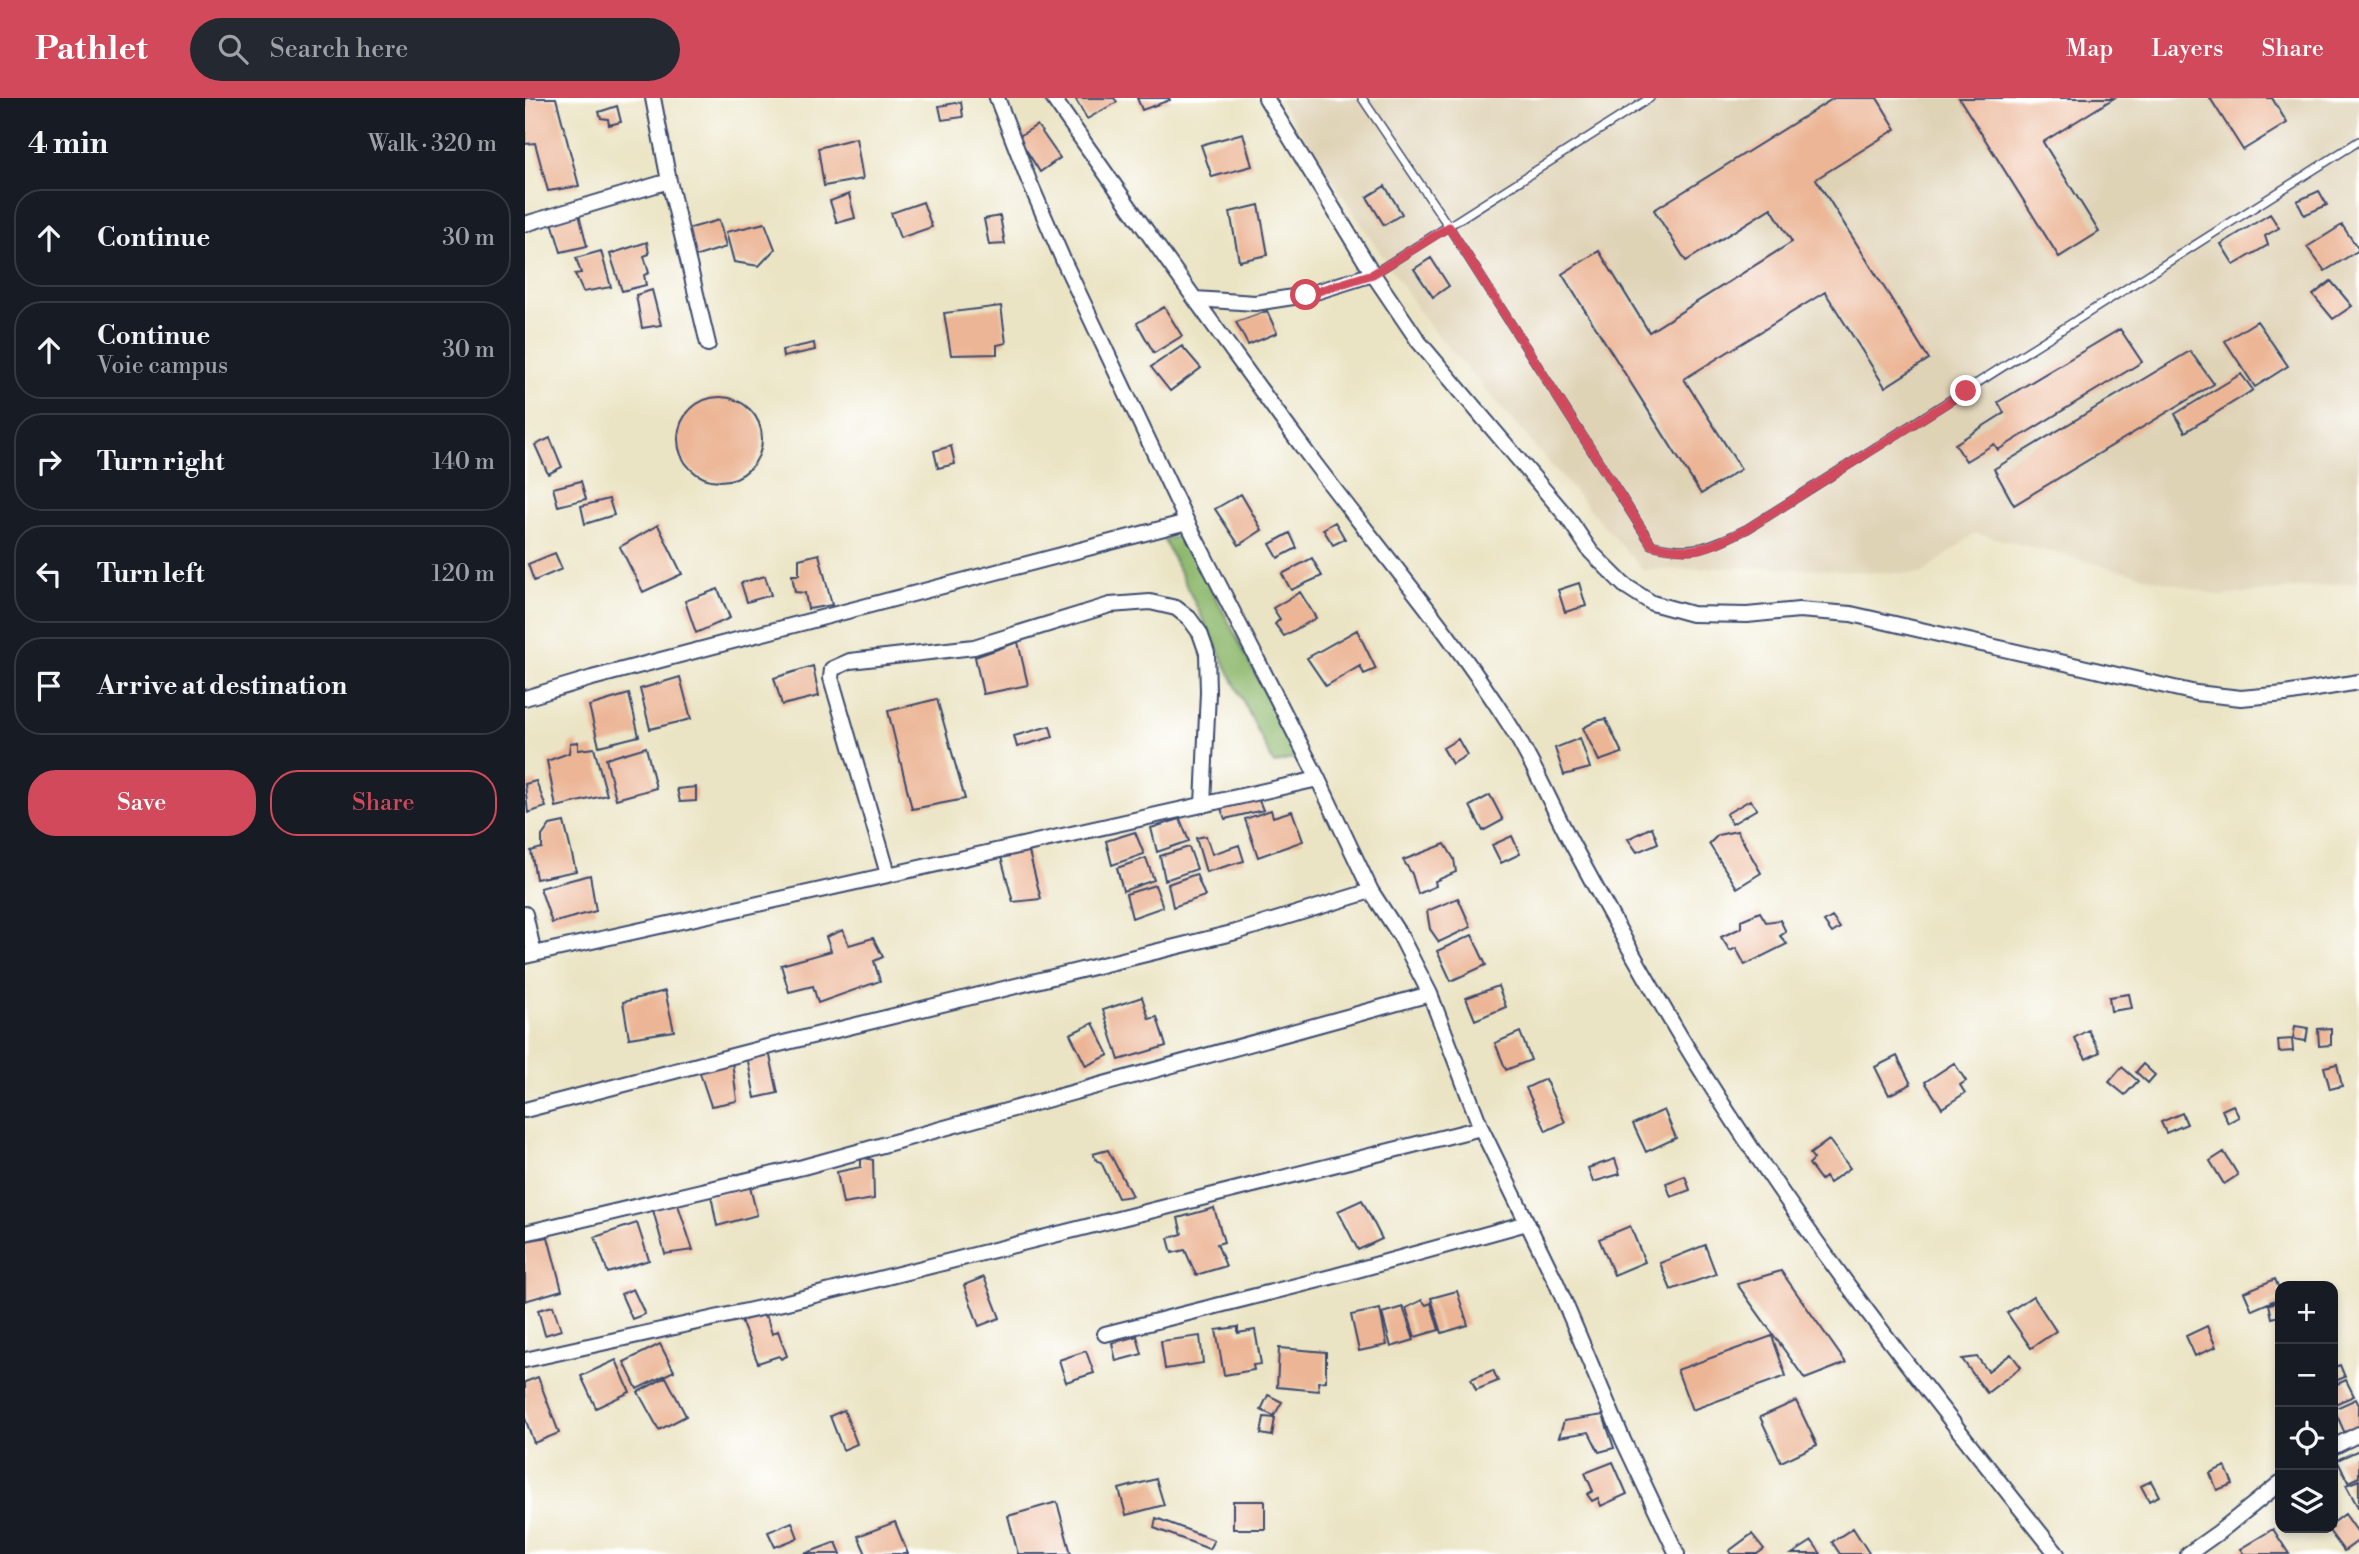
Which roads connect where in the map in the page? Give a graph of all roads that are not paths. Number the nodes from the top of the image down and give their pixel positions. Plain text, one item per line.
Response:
1 (653, 98) edge
2 (997, 98) edge
3 (1053, 98) edge
4 (1266, 98) edge
5 (1362, 98) edge
6 (1650, 98) edge
7 (2359, 141) edge
8 (669, 181) junction
9 (525, 224) edge
10 (1449, 227) junction
11 (1373, 274) junction
12 (1195, 299) junction
13 (708, 344) dead end
14 (1187, 522) junction
15 (2359, 682) edge
16 (525, 698) edge
17 (1318, 779) junction
18 (1203, 805) junction
19 (888, 874) junction
20 (1371, 891) junction
21 (525, 914) edge
22 (529, 955) edge
23 (1430, 994) junction
24 (525, 1110) edge
25 (1481, 1128) junction
26 (1527, 1223) junction
27 (525, 1233) edge
28 (1105, 1334) dead end
29 (525, 1360) edge
30 (2359, 1434) edge
31 (2338, 1444) edge
32 (2275, 1487) edge
33 (1677, 1554) edge
34 (2057, 1554) edge
35 (2188, 1554) edge

1 - 8 street
2 - 14 street
3 - 12 street
4 - 11 street
5 - 10 lane
6 - 10 lane
7 - 10 lane
8 - 9 street
8 - 13 street
10 - 11 lane
11 - 12 street
11 - 15 street
12 - 34 street
14 - 16 street
14 - 17 street
17 - 18 street
17 - 20 street
18 - 19 street
18 - 19 street
19 - 22 street
20 - 23 street
20 - 24 street
21 - 22 street
23 - 25 street
23 - 27 street
25 - 26 street
25 - 29 street
26 - 28 street
26 - 33 street
30 - 31 street
32 - 35 street

